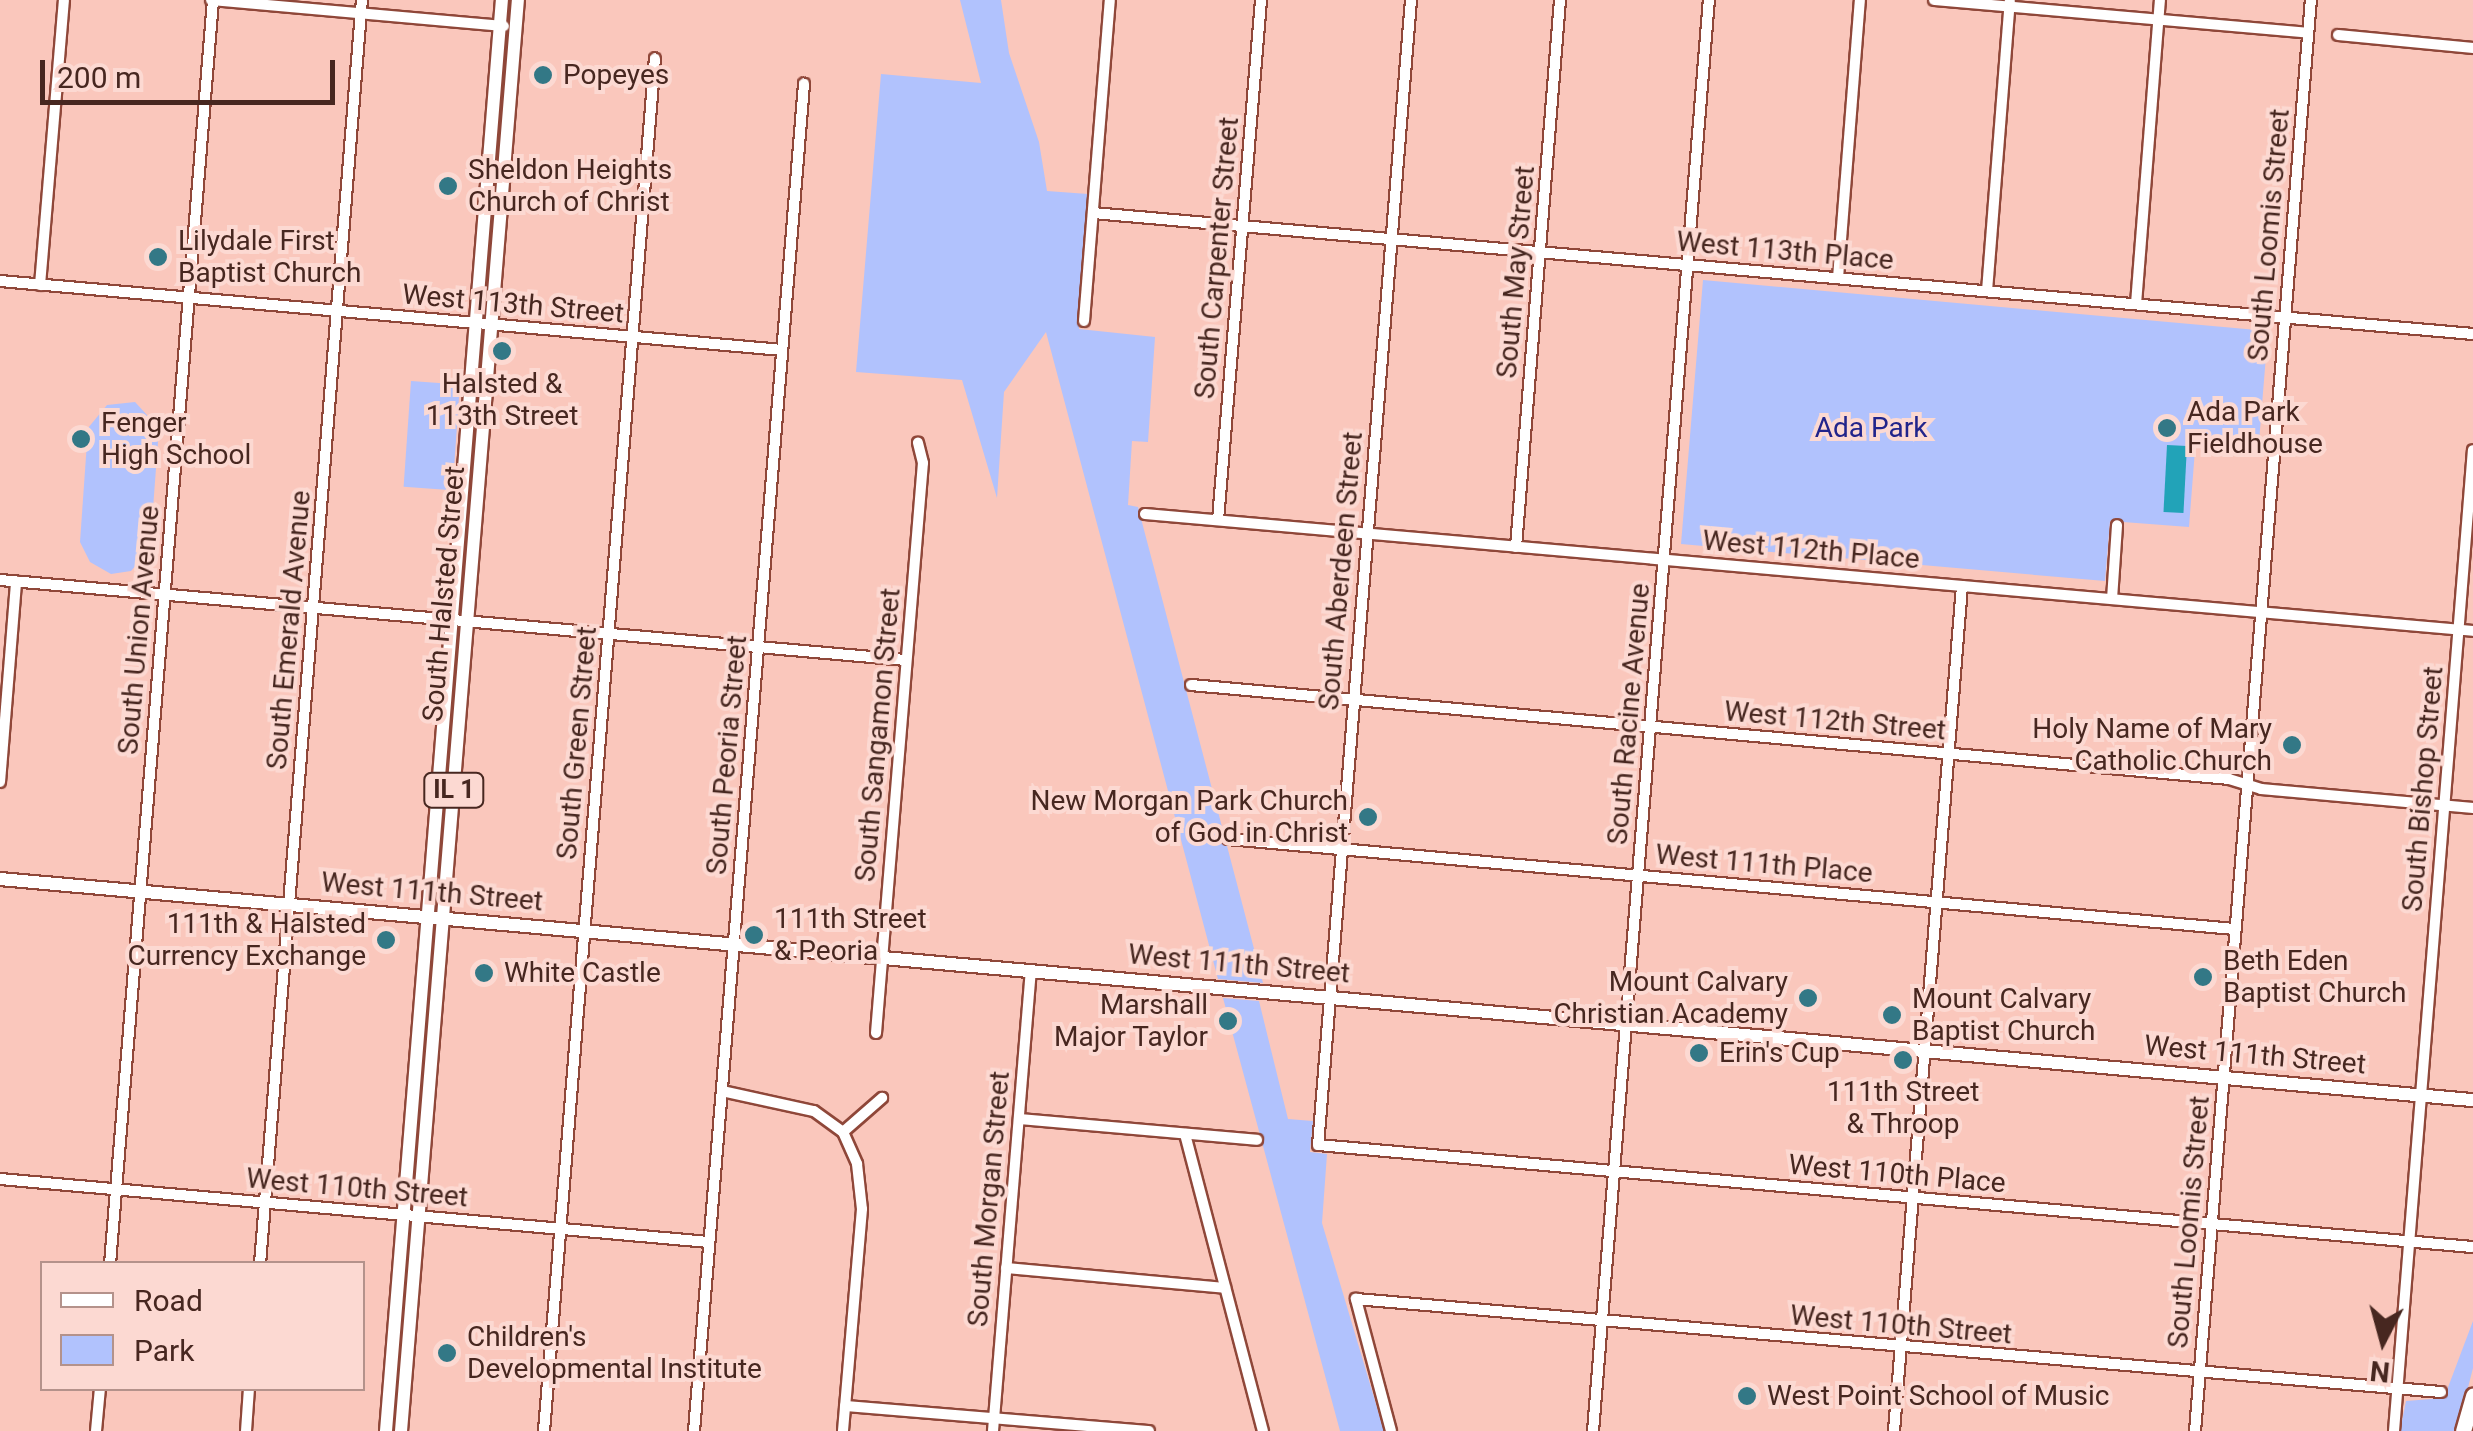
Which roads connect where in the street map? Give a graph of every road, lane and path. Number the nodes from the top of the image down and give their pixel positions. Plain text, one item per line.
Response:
1 (64, 0) edge
2 (212, 0) edge
3 (362, 0) edge
4 (502, 0) edge
5 (518, 0) edge
6 (1110, 0) edge
7 (1261, 0) edge
8 (1411, 0) edge
9 (1560, 0) edge
10 (1709, 0) edge
11 (1860, 0) edge
12 (1934, 0) edge
13 (2160, 0) edge
14 (2311, 0) edge
15 (2010, 3) edge
16 (362, 13) junction
17 (2158, 20) junction
18 (500, 26) junction
19 (516, 27) junction
20 (2308, 33) junction
21 (2338, 35) dead end
22 (2473, 48) edge
23 (655, 58) dead end
24 (804, 83) dead end
25 (1092, 213) junction
26 (1242, 226) junction
27 (1391, 239) junction
28 (1540, 252) junction
29 (1688, 265) junction
30 (1838, 278) junction
31 (0, 282) edge
32 (40, 285) junction
33 (1987, 292) junction
34 (188, 298) junction
35 (2136, 304) junction
36 (337, 311) junction
37 (2285, 318) junction
38 (1084, 320) dead end
39 (476, 324) junction
40 (491, 325) junction
41 (2473, 334) edge
42 (633, 337) junction
43 (782, 350) junction
44 (918, 443) dead end
45 (2473, 450) edge
46 (1145, 514) dead end
47 (1218, 520) junction
48 (2116, 524) dead end
49 (1367, 534) junction
50 (1516, 547) junction
51 (1664, 560) junction
52 (0, 580) edge
53 (16, 582) junction
54 (1962, 586) junction
55 (165, 595) junction
56 (2112, 599) junction
57 (313, 608) junction
58 (2261, 612) junction
59 (452, 620) junction
60 (467, 622) junction
61 (2458, 630) junction
62 (2473, 631) edge
63 (609, 634) junction
64 (758, 647) junction
65 (906, 660) junction
66 (1192, 685) dead end
67 (1354, 700) junction
68 (1650, 727) junction
69 (1949, 754) junction
70 (0, 782) edge
71 (2247, 784) junction
72 (2444, 805) junction
73 (2473, 808) edge
74 (1228, 839) dead end
75 (1342, 849) junction
76 (1638, 876) junction
77 (0, 879) edge
78 (140, 892) junction
79 (1937, 902) junction
80 (289, 905) junction
81 (428, 917) junction
82 (444, 918) junction
83 (2236, 929) junction
84 (585, 931) junction
85 (734, 944) junction
86 (883, 958) junction
87 (1030, 971) junction
88 (1329, 998) junction
89 (1626, 1024) junction
90 (876, 1032) dead end
91 (1925, 1051) junction
92 (2223, 1078) junction
93 (722, 1092) junction
94 (2421, 1095) junction
95 (882, 1098) dead end
96 (2473, 1100) edge
97 (1018, 1118) junction
98 (843, 1132) junction
99 (1185, 1134) junction
100 (1257, 1140) dead end
101 (1318, 1145) joint
102 (1614, 1172) junction
103 (0, 1179) edge
104 (116, 1190) junction
105 (1913, 1198) junction
106 (264, 1202) junction
107 (404, 1215) junction
108 (419, 1216) junction
109 (2212, 1224) junction
110 (561, 1228) junction
111 (709, 1242) junction
112 (2409, 1242) junction
113 (2473, 1247) edge
114 (110, 1261) edge
115 (260, 1261) edge
116 (1006, 1268) junction
117 (1225, 1288) junction
118 (1602, 1322) junction
119 (1901, 1348) junction
120 (2199, 1374) junction
121 (100, 1391) edge
122 (250, 1391) edge
123 (2397, 1392) junction
124 (2442, 1392) dead end
125 (2473, 1395) edge
126 (846, 1406) junction
127 (994, 1418) junction
128 (96, 1431) edge
129 (246, 1431) edge
130 (386, 1431) edge
131 (401, 1431) edge
132 (544, 1431) edge
133 (694, 1431) edge
134 (843, 1431) edge
135 (993, 1431) edge
136 (1149, 1431) edge
137 (1263, 1431) edge
138 (1391, 1431) edge
139 (1593, 1431) edge
140 (1894, 1431) edge
141 (2194, 1431) edge
142 (2394, 1431) edge
143 (2463, 1431) edge

1 - 32 street
2 - 16 street
2 - 34 street, South Union Avenue
3 - 16 street, South Emerald Avenue
4 - 18 main road, South Halsted Street / IL 1
5 - 19 main road, South Halsted Street / IL 1
6 - 25 street
7 - 26 street, South Carpenter Street
8 - 27 street, South Aberdeen Street
9 - 28 street, South May Street
10 - 29 street, South Racine Avenue
11 - 30 street
12 - 15 street
13 - 17 street
14 - 20 street, South Loomis Street
15 - 17 street
15 - 33 street
16 - 18 street
16 - 36 street, South Emerald Avenue
17 - 20 street
17 - 35 street
18 - 19 street
18 - 39 main road, South Halsted Street / IL 1
19 - 40 main road, South Halsted Street / IL 1
20 - 37 street, South Loomis Street
21 - 22 street
23 - 42 street, South Green Street
24 - 43 street, South Peoria Street
25 - 26 street, West 113th Place
25 - 38 street
26 - 27 street, West 113th Place
26 - 47 street, South Carpenter Street
27 - 28 street, West 113th Place
27 - 49 street, South Aberdeen Street
28 - 29 street, West 113th Place
28 - 50 street, South May Street
29 - 30 street, West 113th Place
29 - 51 street, South Racine Avenue
30 - 33 street, West 113th Place
31 - 32 street, West 113th Street
32 - 34 street, West 113th Street
33 - 35 street, West 113th Place
34 - 36 street, West 113th Street
34 - 55 street, South Union Avenue
35 - 37 street, West 113th Place
36 - 39 street, West 113th Street
36 - 57 street, South Emerald Avenue
37 - 41 street, West 113th Place
37 - 58 street, South Loomis Street
39 - 40 street, West 113th Street
39 - 59 main road, South Halsted Street / IL 1
40 - 42 street, West 113th Street
40 - 60 main road, South Halsted Street / IL 1
42 - 43 street, West 113th Street
42 - 63 street, South Green Street
43 - 64 street, South Peoria Street
44 - 65 street, South Sangamon Street
45 - 61 street, South Bishop Street
46 - 47 street, West 112th Place
47 - 49 street, West 112th Place
48 - 56 street
49 - 50 street, West 112th Place
49 - 67 street, South Aberdeen Street
50 - 51 street, West 112th Place
51 - 54 street, West 112th Place
51 - 68 street, South Racine Avenue
52 - 53 street
53 - 55 street
53 - 70 street
54 - 56 street, West 112th Place
54 - 69 street
55 - 57 street
55 - 78 street, South Union Avenue
56 - 58 street, West 112th Place
57 - 59 street
57 - 80 street, South Emerald Avenue
58 - 61 street, West 112th Place
58 - 71 street, South Loomis Street
59 - 60 street
59 - 81 main road, South Halsted Street / IL 1
60 - 63 street
60 - 82 main road, South Halsted Street / IL 1
61 - 62 street, West 112th Place
61 - 72 street, South Bishop Street
63 - 64 street
63 - 84 street, South Green Street
64 - 65 street
64 - 85 street, South Peoria Street
65 - 86 street, South Sangamon Street
66 - 67 street, West 112th Street
67 - 68 street, West 112th Street
67 - 75 street, South Aberdeen Street
68 - 69 street, West 112th Street
68 - 76 street, South Racine Avenue
69 - 71 street, West 112th Street
69 - 79 street
71 - 72 street, West 112th Street
71 - 83 street, South Loomis Street
72 - 73 street, West 112th Street
72 - 94 street, South Bishop Street
74 - 75 street, West 111th Place
75 - 76 street, West 111th Place
75 - 88 street, South Aberdeen Street
76 - 79 street, West 111th Place
76 - 89 street, South Racine Avenue
77 - 78 main road, West 111th Street
78 - 80 main road, West 111th Street
78 - 104 street, South Union Avenue
79 - 83 street, West 111th Place
79 - 91 street
80 - 81 main road, West 111th Street
80 - 106 street, South Emerald Avenue
81 - 82 main road, West 111th Street
81 - 107 main road, South Halsted Street / IL 1
82 - 84 main road, West 111th Street
82 - 108 main road, South Halsted Street / IL 1
83 - 92 street, South Loomis Street
84 - 85 main road, West 111th Street
84 - 110 street, South Green Street
85 - 86 main road, West 111th Street
85 - 93 street, South Peoria Street
86 - 87 main road, West 111th Street
86 - 90 street, South Sangamon Street
87 - 88 main road, West 111th Street
87 - 97 street, South Morgan Street
88 - 89 main road, West 111th Street
88 - 101 street, South Aberdeen Street
89 - 91 main road, West 111th Street
89 - 102 street, South Racine Avenue
91 - 92 main road, West 111th Street
91 - 105 street
92 - 94 main road, West 111th Street
92 - 109 street, South Loomis Street
93 - 98 street
93 - 111 street, South Peoria Street
94 - 96 main road, West 111th Street
94 - 112 street, South Bishop Street
95 - 98 street
97 - 99 street
97 - 116 street, South Morgan Street
98 - 126 street
99 - 100 street
99 - 117 street
101 - 102 street, West 110th Place
102 - 105 street, West 110th Place
102 - 118 street, South Racine Avenue
103 - 104 street, West 110th Street
104 - 106 street, West 110th Street
104 - 114 street, South Union Avenue
105 - 109 street, West 110th Place
105 - 119 street
106 - 107 street, West 110th Street
106 - 115 street, South Emerald Avenue
107 - 108 street, West 110th Street
107 - 130 main road, South Halsted Street / IL 1
108 - 110 street, West 110th Street
108 - 131 main road, South Halsted Street / IL 1
109 - 112 street, West 110th Place
109 - 120 street, South Loomis Street
110 - 111 street, West 110th Street
110 - 132 street, South Green Street
111 - 133 street, South Peoria Street
112 - 113 street, West 110th Place
112 - 123 street, South Bishop Street
116 - 117 street
116 - 127 street, South Morgan Street
117 - 137 street
118 - 119 street, West 110th Street
118 - 138 street, West 110th Street
118 - 139 street, South Racine Avenue
119 - 120 street, West 110th Street
119 - 140 street
120 - 123 street, West 110th Street
120 - 141 street, South Loomis Street
121 - 128 street
122 - 129 street
123 - 124 street, West 110th Street
123 - 142 street, South Bishop Street
125 - 143 highway
126 - 127 street
126 - 134 street
127 - 135 street, South Morgan Street
127 - 136 street

